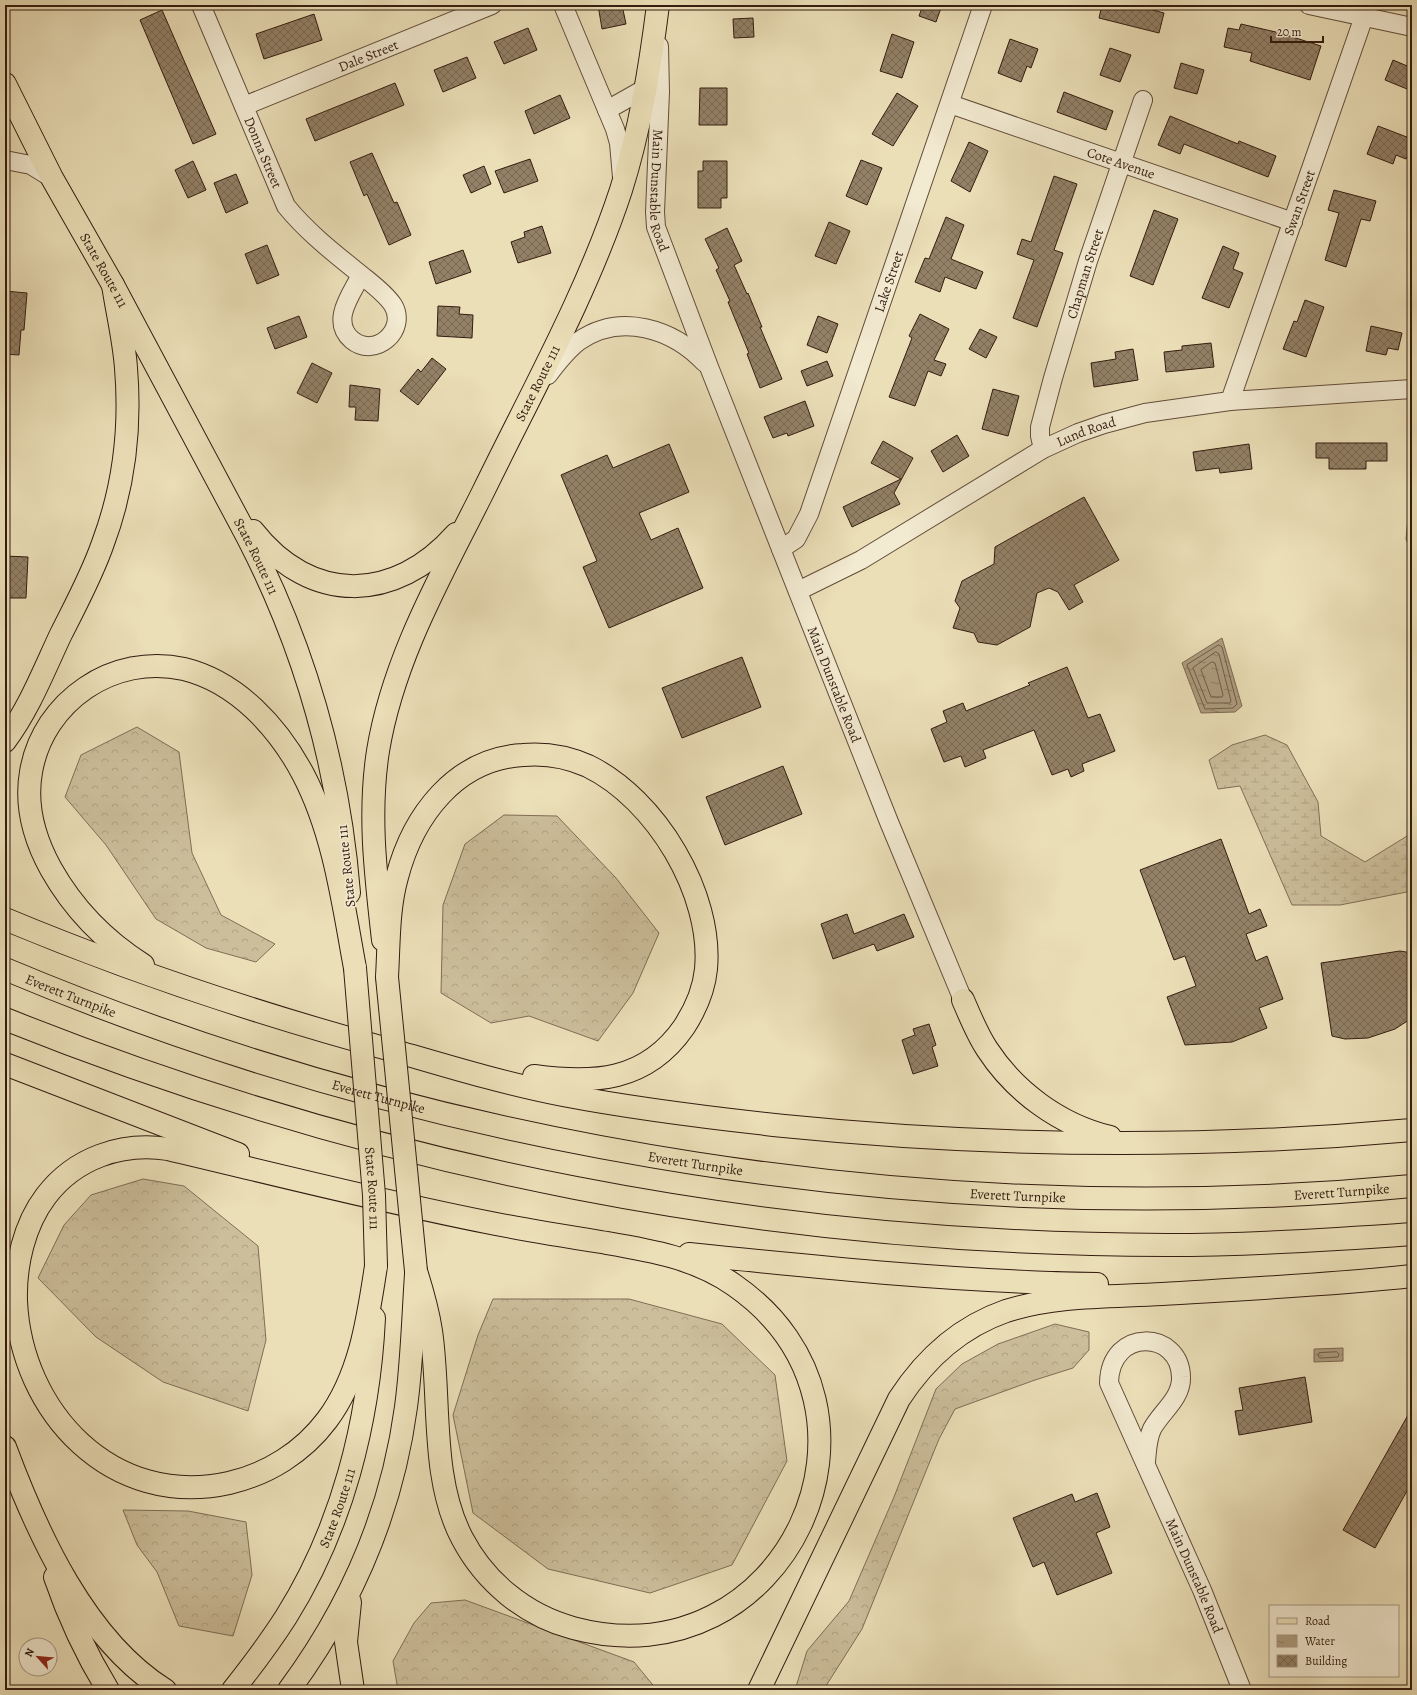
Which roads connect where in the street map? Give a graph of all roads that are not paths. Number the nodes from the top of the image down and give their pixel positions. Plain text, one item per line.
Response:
1 (201, 5) edge
2 (492, 5) edge
3 (562, 5) edge
4 (658, 5) edge
5 (983, 5) edge
6 (1309, 5) edge
7 (1366, 11) edge
8 (1412, 27) edge
9 (5, 84) edge
10 (646, 88) junction
11 (1143, 100) dead end
12 (950, 104) junction
13 (244, 106) junction
14 (607, 110) junction
15 (5, 160) edge
16 (1122, 164) junction
17 (52, 178) junction
18 (621, 190) junction
19 (1293, 222) junction
20 (361, 275) dead end
21 (113, 285) junction
22 (709, 367) junction
23 (1412, 389) edge
24 (1230, 401) junction
25 (513, 430) junction
26 (1043, 450) junction
27 (217, 482) junction
28 (477, 504) junction
29 (781, 549) junction
30 (798, 591) junction
31 (5, 741) edge
32 (5, 919) edge
33 (356, 968) junction
34 (5, 969) edge
35 (387, 977) junction
36 (195, 992) junction
37 (963, 1000) joint
38 (5, 1019) edge
39 (436, 1063) junction
40 (5, 1064) edge
41 (1412, 1130) edge
42 (1143, 1143) junction
43 (1412, 1186) edge
44 (386, 1200) junction
45 (1412, 1234) edge
46 (651, 1251) junction
47 (376, 1266) junction
48 (416, 1270) junction
49 (1412, 1276) edge
50 (1297, 1286) junction
51 (5, 1447) edge
52 (1146, 1462) junction
53 (864, 1471) junction
54 (40, 1530) junction
55 (353, 1587) junction
56 (108, 1690) edge
57 (165, 1690) edge
58 (233, 1690) edge
59 (289, 1690) edge
60 (353, 1690) edge
61 (759, 1690) edge
62 (771, 1690) edge
63 (1242, 1690) edge

1 - 13 street, Donna Street
2 - 13 street, Dale Street
3 - 14 street
4 - 10 main road, State Route 111
4 - 22 street, Main Dunstable Road
5 - 12 street, Lake Street
6 - 7 street
7 - 8 street
7 - 19 street, Swan Street
9 - 17 main road, State Route 111
10 - 14 street
10 - 18 main road, State Route 111
11 - 16 street, Chapman Street
12 - 16 street, Cote Avenue
12 - 29 street, Lake Street
13 - 20 street, Donna Street
14 - 18 street
15 - 17 street
16 - 19 street, Cote Avenue
16 - 26 street, Chapman Street
17 - 21 main road, State Route 111
18 - 25 main road, State Route 111
19 - 24 street, Swan Street
21 - 27 main road, State Route 111
21 - 31 main road
22 - 25 street, Main Dunstable Road
22 - 29 street, Main Dunstable Road
23 - 24 street, Lund Road
24 - 26 street, Lund Road
25 - 28 main road, State Route 111
26 - 30 street, Lund Road
27 - 28 main road
27 - 33 main road, State Route 111
28 - 35 main road, State Route 111
29 - 30 street, Main Dunstable Road
30 - 37 street, Main Dunstable Road
32 - 36 main road
33 - 36 main road
33 - 47 main road, State Route 111, bridge
34 - 43 main road, Everett Turnpike
35 - 39 main road
35 - 48 main road, State Route 111, bridge
36 - 39 main road
37 - 42 main road
38 - 45 main road
39 - 42 main road
40 - 44 main road
41 - 42 main road
44 - 46 main road
44 - 47 main road
46 - 48 main road
46 - 50 main road
47 - 58 main road, State Route 111
48 - 55 main road, State Route 111
49 - 50 main road
50 - 53 main road
51 - 54 main road
52 - 52 street, Main Dunstable Road
52 - 63 street, Main Dunstable Road
53 - 61 main road
53 - 62 main road
54 - 56 main road
54 - 57 main road
55 - 59 main road, State Route 111
55 - 60 main road

